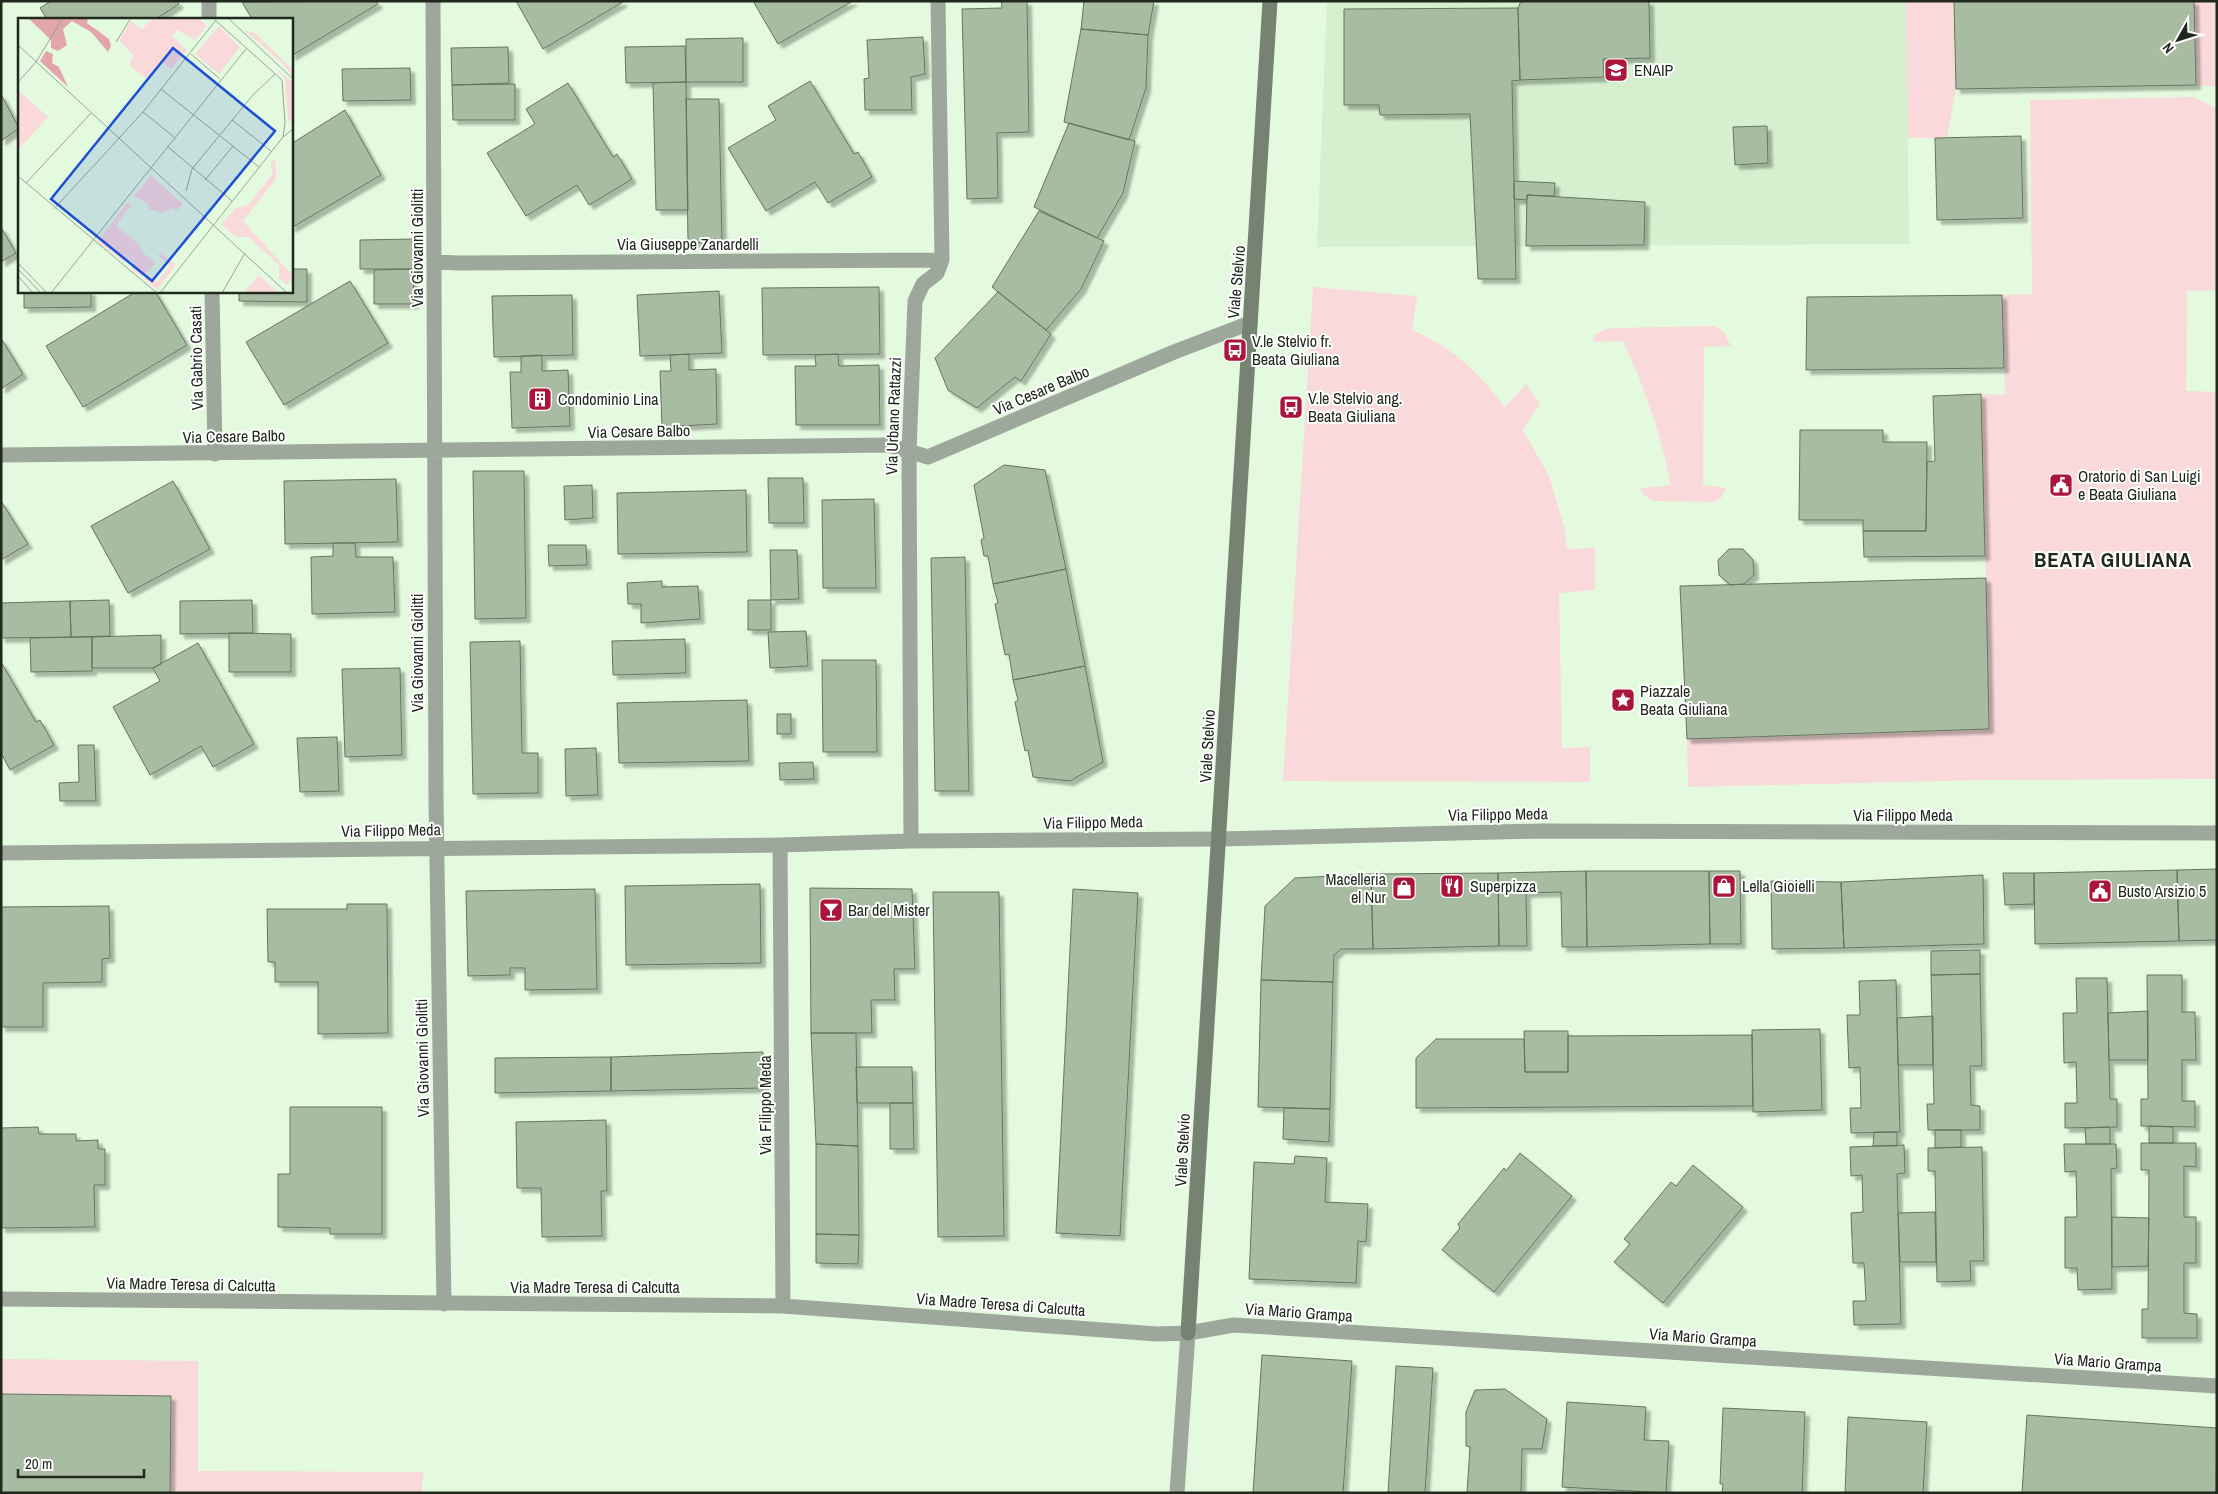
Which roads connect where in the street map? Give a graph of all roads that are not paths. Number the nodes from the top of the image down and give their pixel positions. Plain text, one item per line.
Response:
1 (209, 1) edge
2 (433, 1) edge
3 (938, 1) edge
4 (1270, 1) edge
5 (209, 18) edge
6 (942, 260) junction
7 (435, 262) junction
8 (212, 292) edge
9 (1250, 323) junction
10 (434, 450) junction
11 (909, 451) junction
12 (215, 454) junction
13 (1, 455) edge
14 (2217, 833) edge
15 (1219, 838) junction
16 (911, 841) junction
17 (780, 845) junction
18 (437, 847) junction
19 (1, 853) edge
20 (1, 1299) edge
21 (444, 1304) junction
22 (783, 1306) junction
23 (1188, 1334) junction
24 (2217, 1386) edge
25 (1177, 1493) edge

1 - 5 street
2 - 7 street, Via Giovanni Giolitti
3 - 6 street
4 - 9 street, Viale Stelvio
6 - 7 street, Via Giuseppe Zanardelli
6 - 11 street, Via Urbano Rattazzi
7 - 10 street, Via Giovanni Giolitti
8 - 12 street, Via Gabrio Casati
9 - 11 street, Via Cesare Balbo
9 - 15 street, Viale Stelvio
10 - 11 street, Via Cesare Balbo
10 - 12 street, Via Cesare Balbo
10 - 18 street, Via Giovanni Giolitti
11 - 16 street, Via Urbano Rattazzi
12 - 13 street, Via Cesare Balbo
14 - 15 street, Via Filippo Meda
15 - 16 street, Via Filippo Meda
15 - 23 street, Viale Stelvio
16 - 17 street, Via Filippo Meda
17 - 18 street, Via Filippo Meda
17 - 22 street, Via Filippo Meda
18 - 19 street, Via Filippo Meda
18 - 21 street, Via Giovanni Giolitti
20 - 21 street, Via Madre Teresa di Calcutta
21 - 22 street, Via Madre Teresa di Calcutta
22 - 23 street, Via Madre Teresa di Calcutta
23 - 24 street, Via Mario Grampa
23 - 25 street, Viale Stelvio

